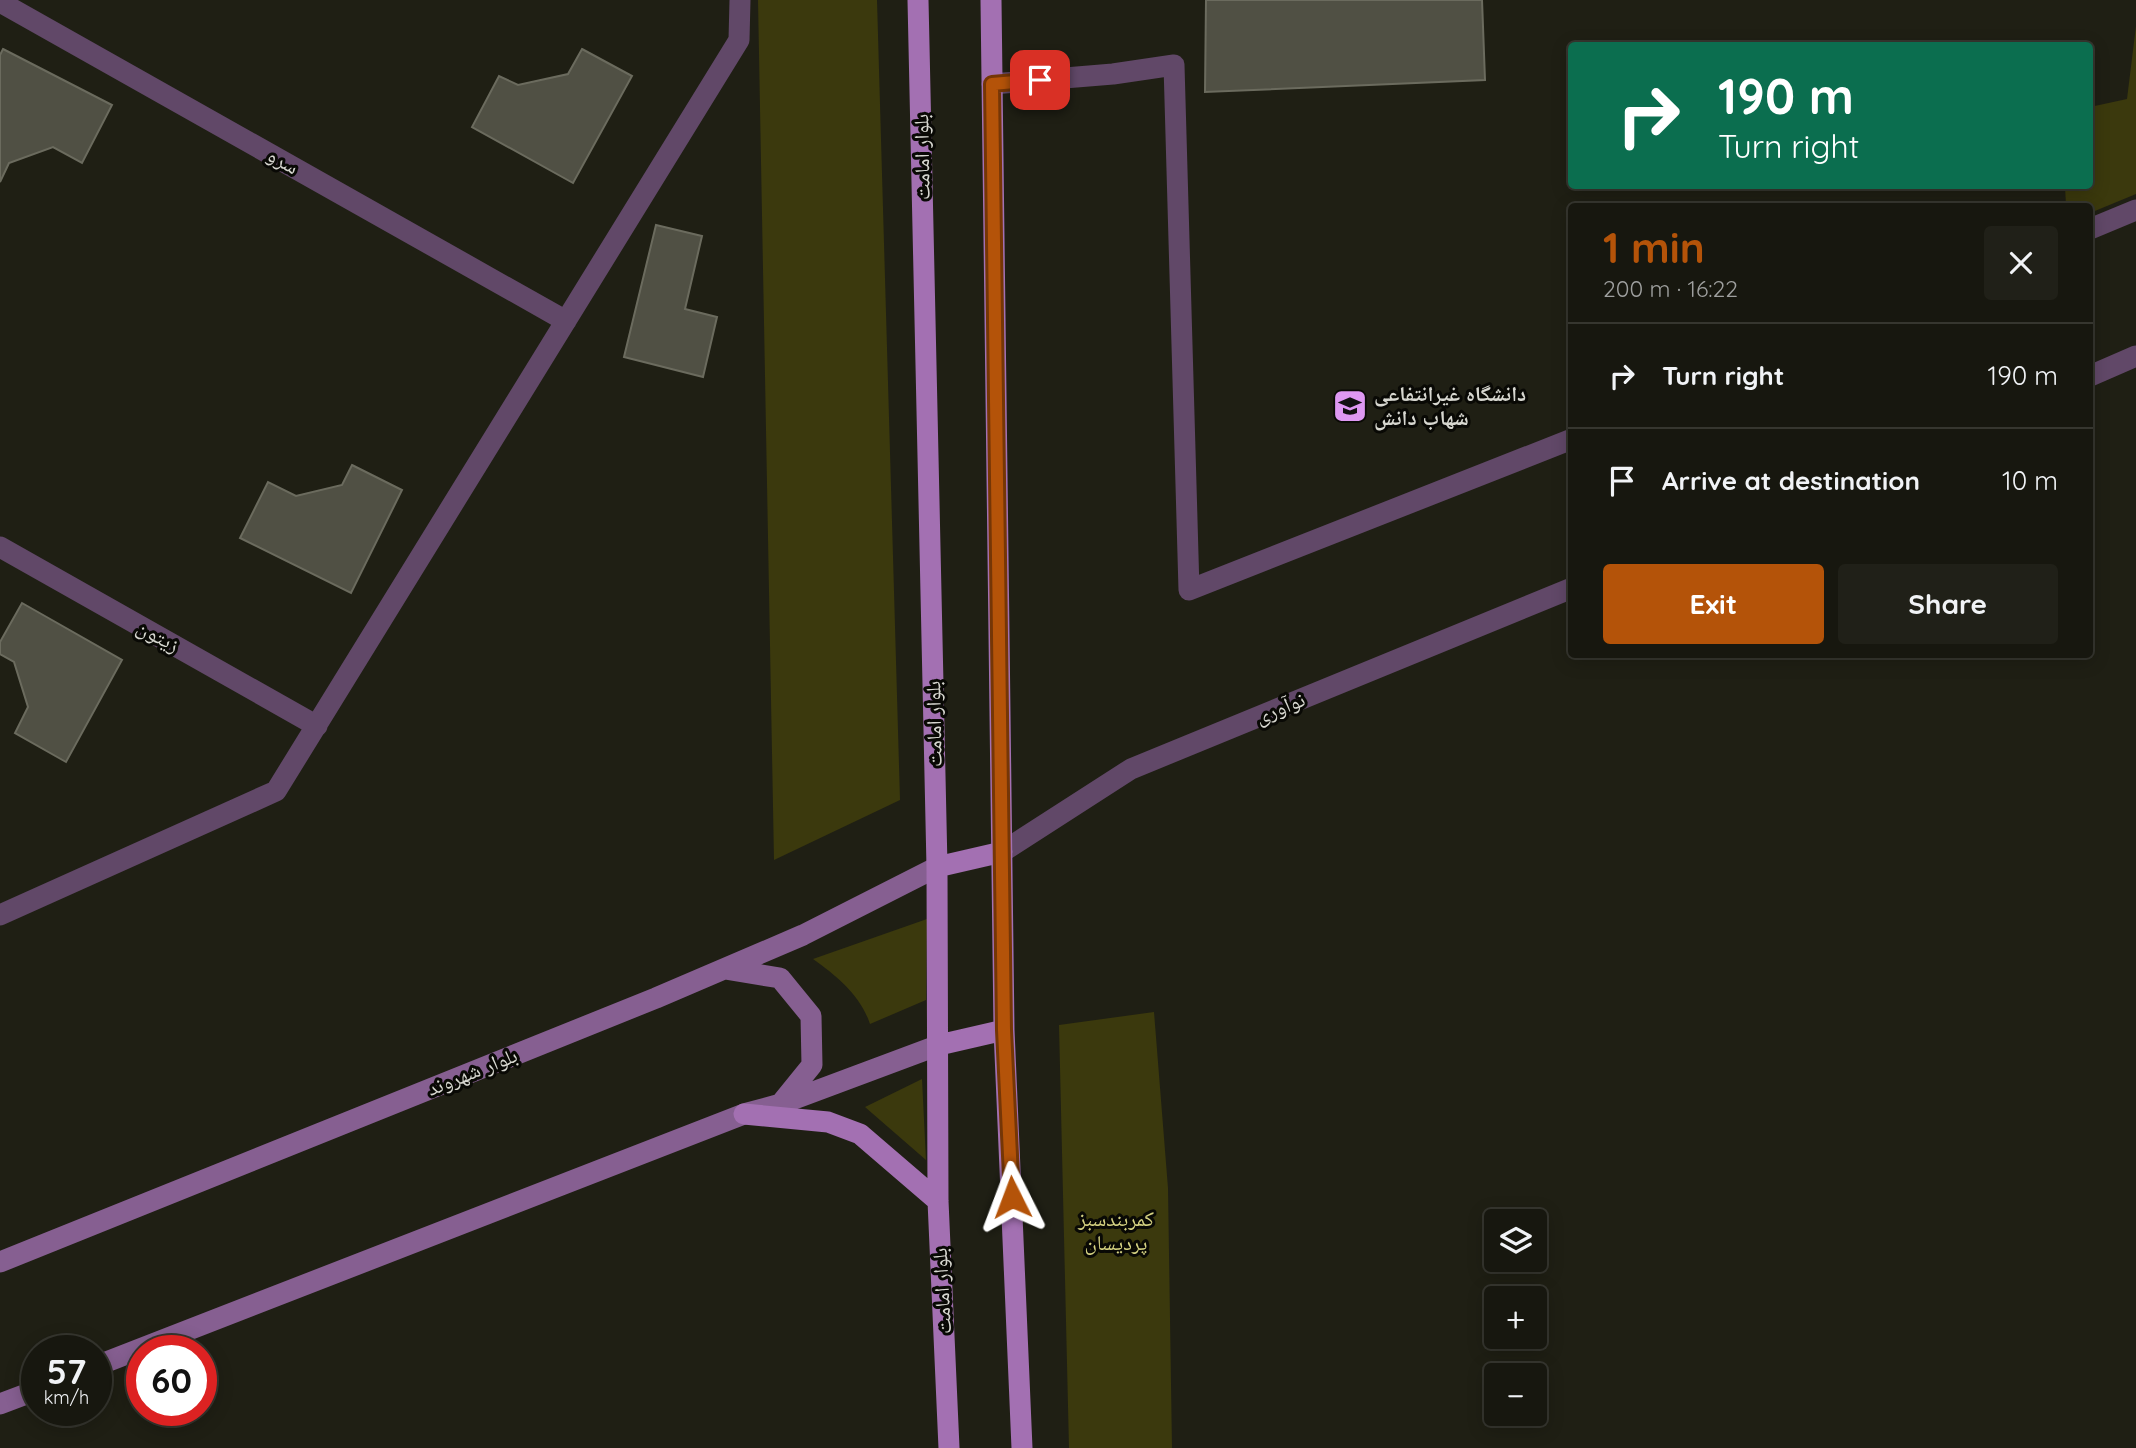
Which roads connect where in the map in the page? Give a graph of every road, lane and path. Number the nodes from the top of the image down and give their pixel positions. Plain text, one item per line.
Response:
1 (740, 0) edge
2 (918, 0) edge
3 (991, 0) edge
4 (0, 2) edge
5 (992, 84) junction
6 (2136, 210) edge
7 (2093, 228) edge
8 (566, 321) junction
9 (2136, 356) edge
10 (2093, 375) edge
11 (1568, 441) edge
12 (0, 547) edge
13 (1568, 591) edge
14 (317, 726) junction
15 (1002, 852) junction
16 (937, 867) junction
17 (0, 915) edge
18 (724, 969) junction
19 (1004, 1030) junction
20 (939, 1045) junction
21 (781, 1104) junction
22 (744, 1114) junction
23 (938, 1201) junction
24 (0, 1262) edge
25 (112, 1360) edge
26 (21, 1396) edge
27 (0, 1404) edge
28 (949, 1448) edge
29 (1022, 1448) edge

1 - 8 street
2 - 16 main road, بلوار امامت
3 - 5 main road
4 - 8 street, سرو
5 - 11 street
5 - 15 main road
6 - 7 street
8 - 14 street
9 - 10 street
12 - 14 street, زیتون
13 - 15 street, نوآوری
14 - 17 street
15 - 16 main road
15 - 19 main road
16 - 18 main road, بلوار شهروند
16 - 20 main road, بلوار امامت
18 - 21 main road
18 - 24 main road, بلوار شهروند
19 - 20 main road
19 - 29 main road
20 - 21 main road
20 - 23 main road, بلوار امامت
21 - 22 main road
22 - 23 main road
22 - 25 main road
23 - 28 main road, بلوار امامت
26 - 27 main road

